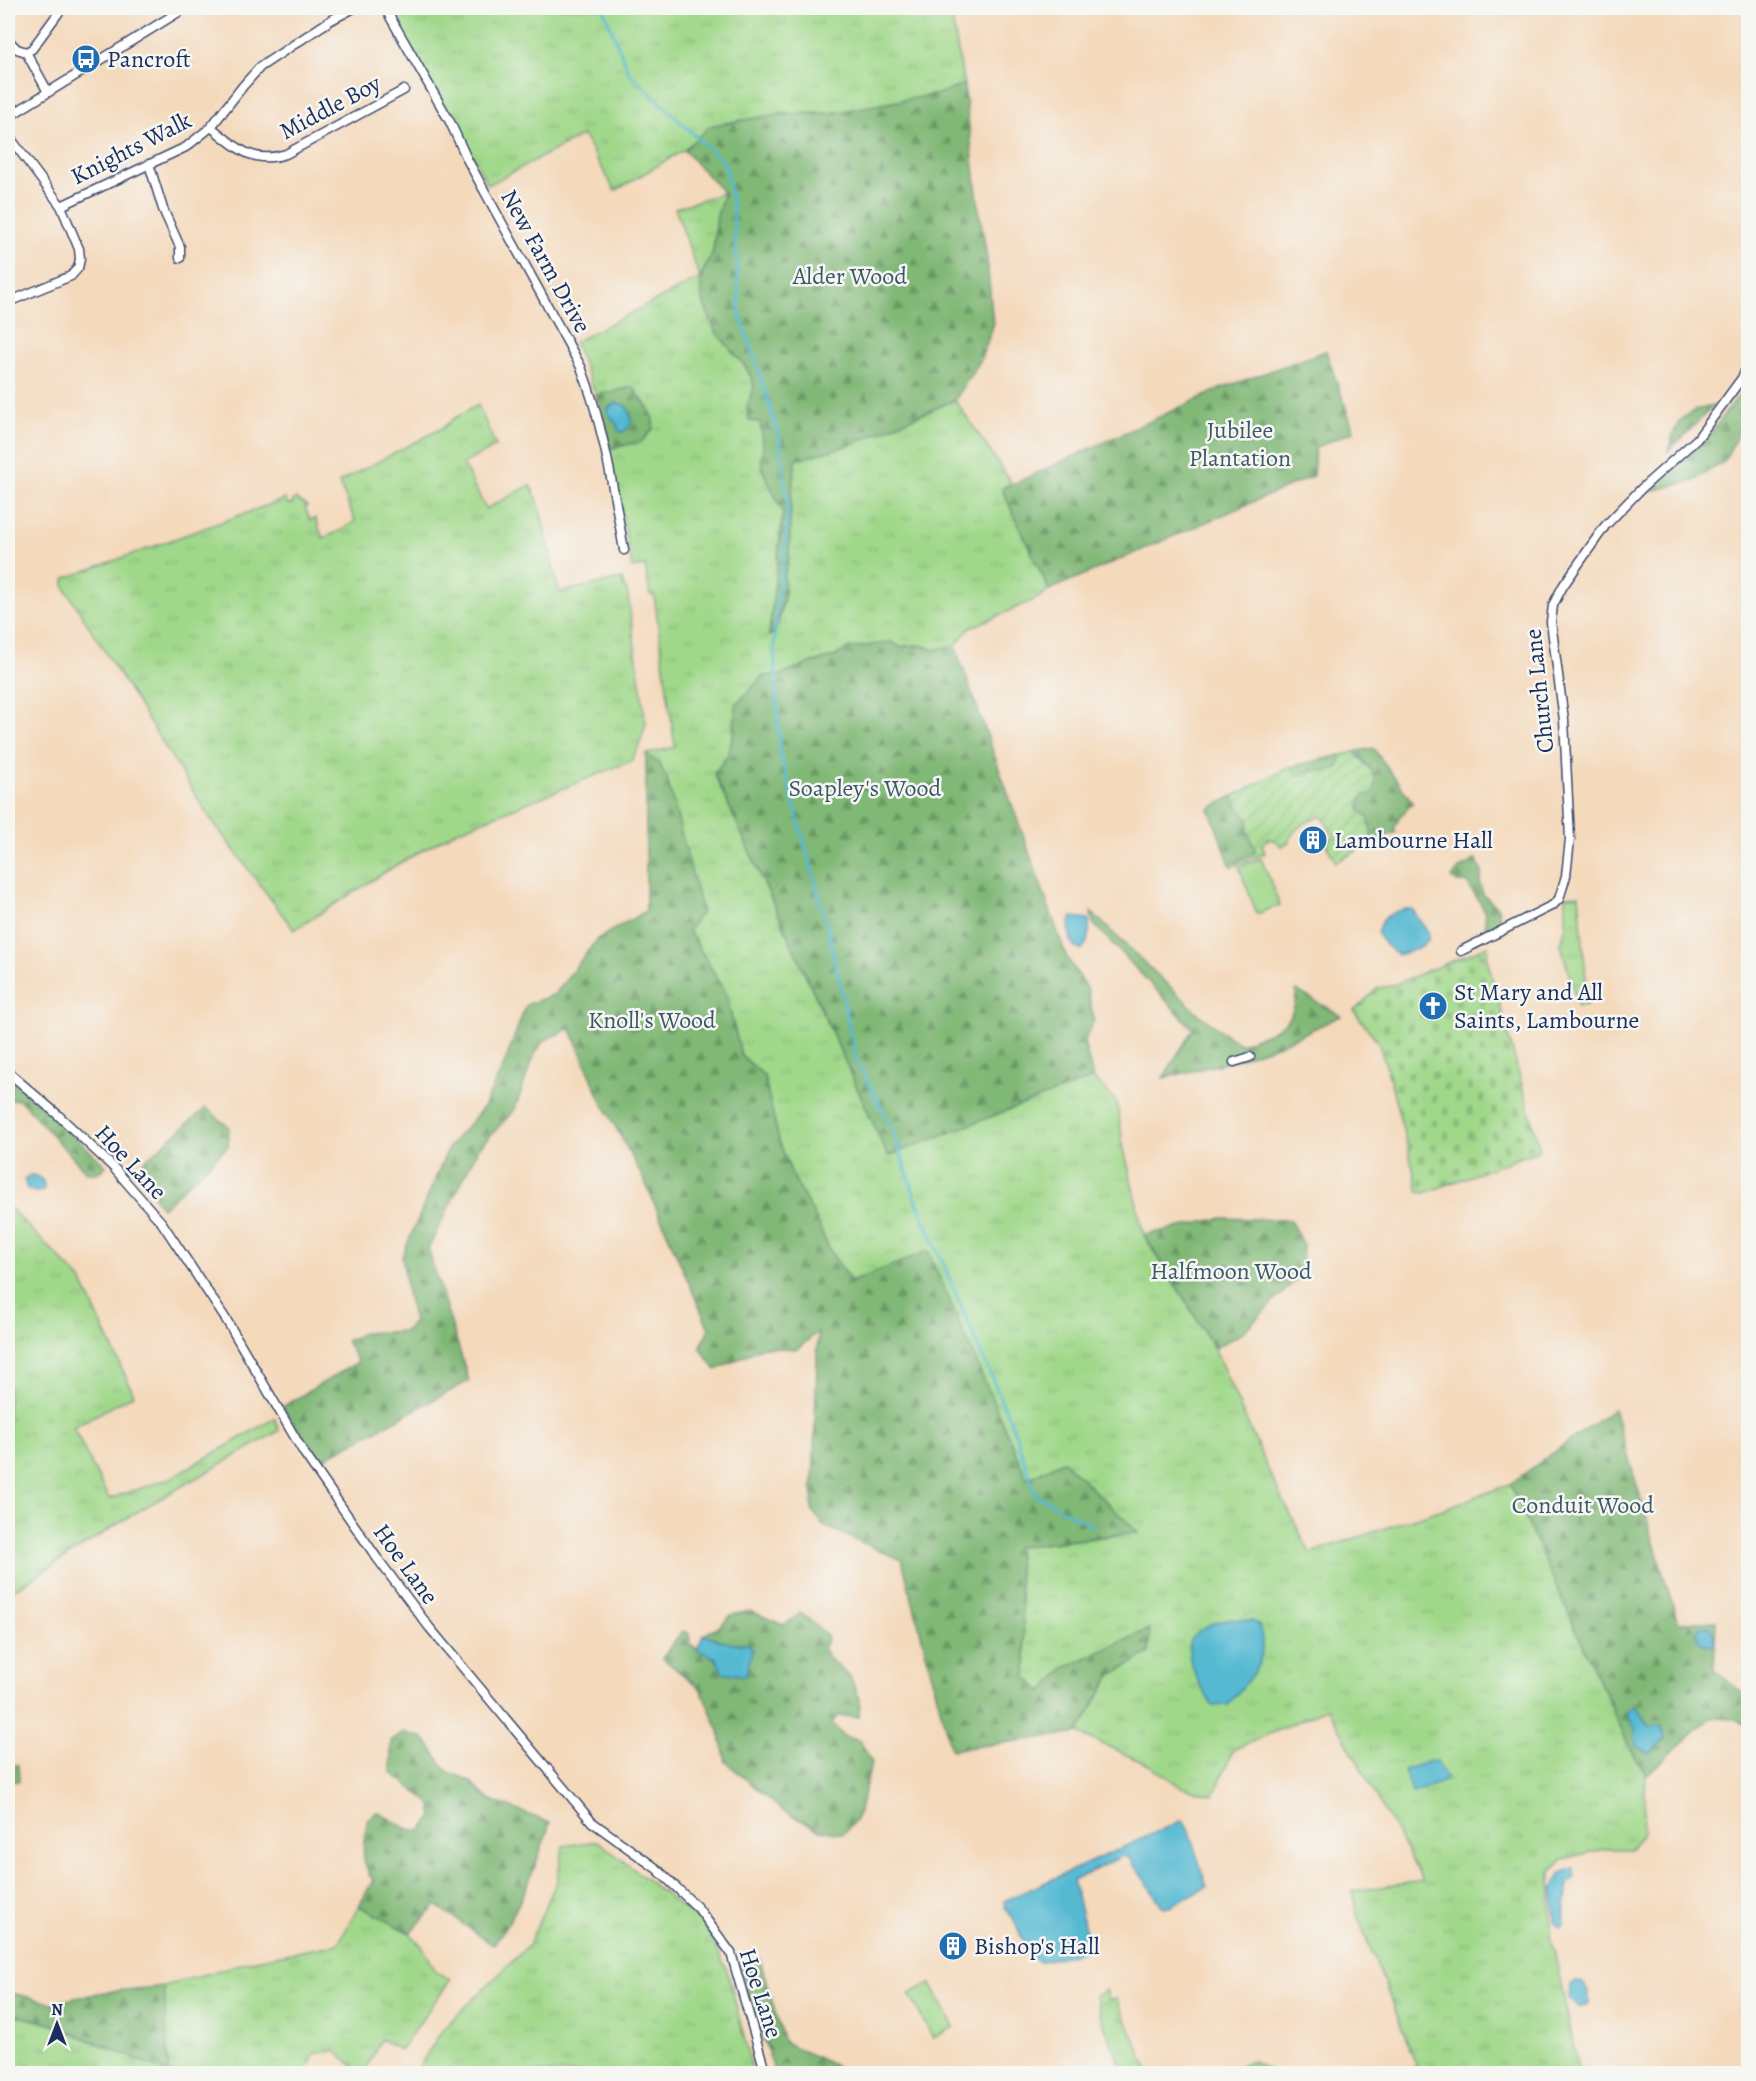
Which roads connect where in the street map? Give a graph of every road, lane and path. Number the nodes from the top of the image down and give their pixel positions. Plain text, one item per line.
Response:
1 (62, 8) edge
2 (185, 8) edge
3 (354, 8) edge
4 (385, 8) edge
5 (8, 40) edge
6 (26, 52) junction
7 (404, 90) dead end
8 (48, 92) junction
9 (8, 117) edge
10 (212, 127) junction
11 (8, 135) edge
12 (10, 146) edge
13 (149, 165) junction
14 (61, 206) junction
15 (180, 258) dead end
16 (8, 302) edge
17 (1749, 365) edge
18 (624, 550) dead end
19 (1461, 951) dead end
20 (1250, 1057) dead end
21 (1234, 1062) dead end
22 (8, 1072) edge
23 (766, 2073) edge

1 - 6 street
2 - 8 street
3 - 10 street, Knights Walk
4 - 18 street, New Farm Drive
5 - 6 street
6 - 8 street
7 - 10 street, Middle Boy
8 - 9 street
10 - 13 street, Knights Walk
11 - 12 street
12 - 14 street
13 - 14 street, Knights Walk
13 - 15 street
14 - 16 street
17 - 19 street, Church Lane
20 - 21 street
22 - 23 street, Hoe Lane

